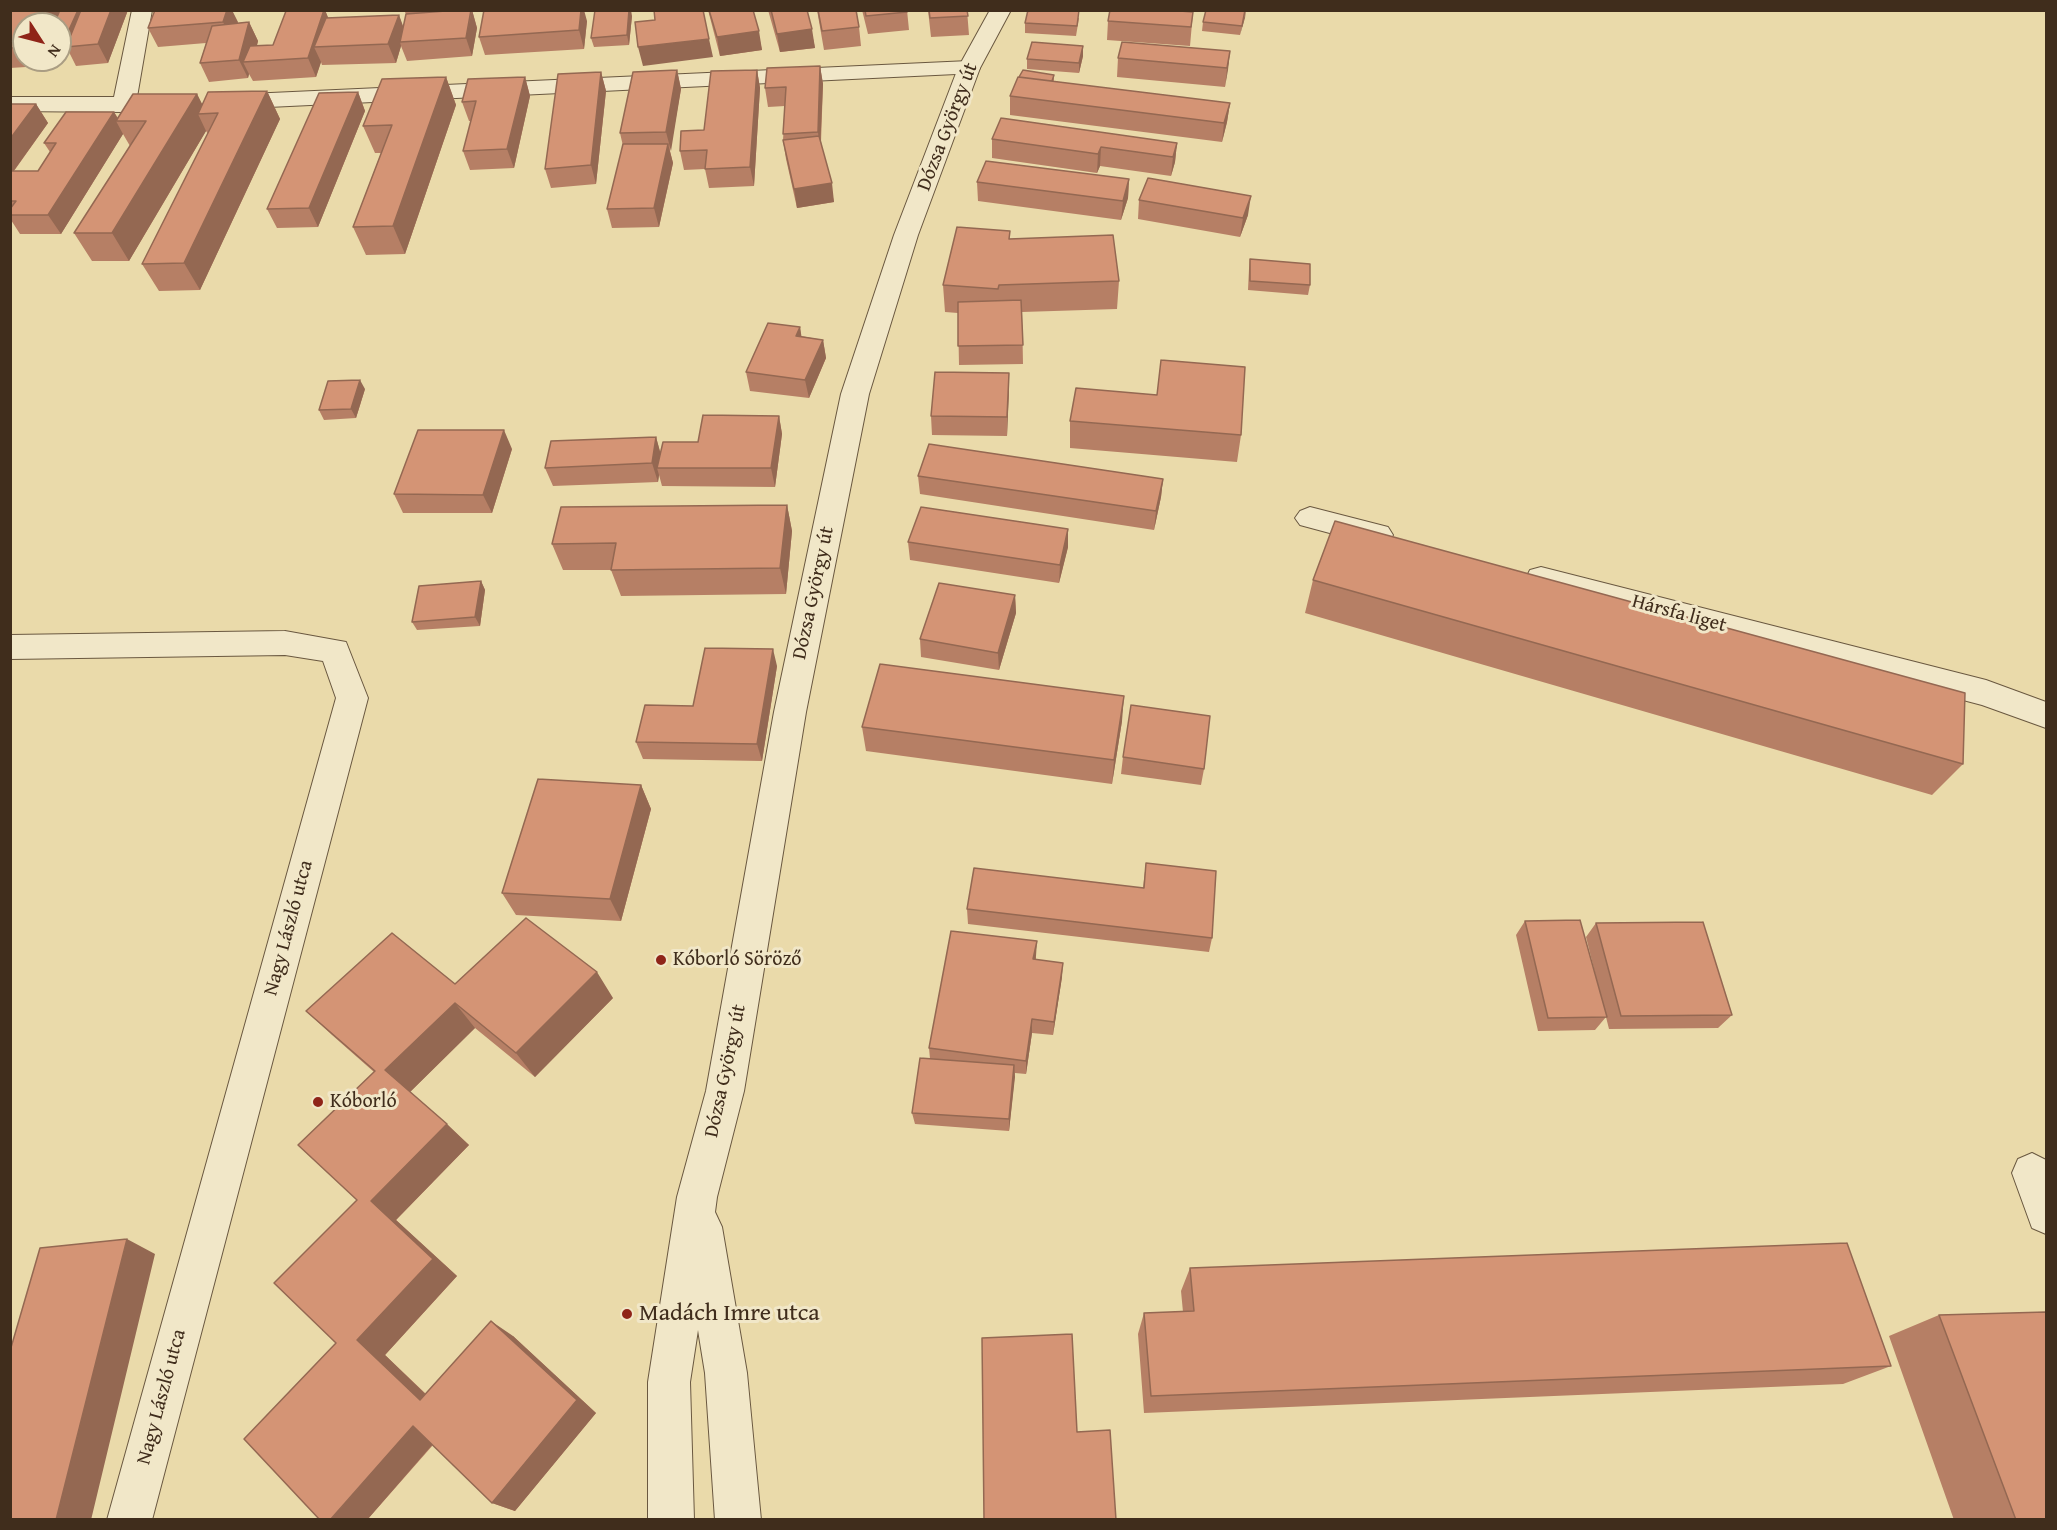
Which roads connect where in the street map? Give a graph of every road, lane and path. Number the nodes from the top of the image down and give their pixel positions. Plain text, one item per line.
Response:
1 (142, 10) edge
2 (1001, 10) edge
3 (969, 68) junction
4 (10, 104) edge
5 (124, 105) junction
6 (1310, 518) dead end
7 (1402, 542) edge
8 (1516, 571) edge
9 (10, 647) edge
10 (2046, 715) edge
11 (2031, 1173) dead end
12 (697, 1197) junction
13 (2046, 1214) edge
14 (129, 1520) edge
15 (671, 1520) edge
16 (738, 1520) edge

1 - 5 street
2 - 3 street, Dózsa György út
3 - 5 street
3 - 12 street, Dózsa György út
4 - 5 street
6 - 7 street
8 - 10 street, Hársfa liget
9 - 14 street, Nagy László utca
11 - 13 street
12 - 15 street, Dózsa György út
12 - 16 street

